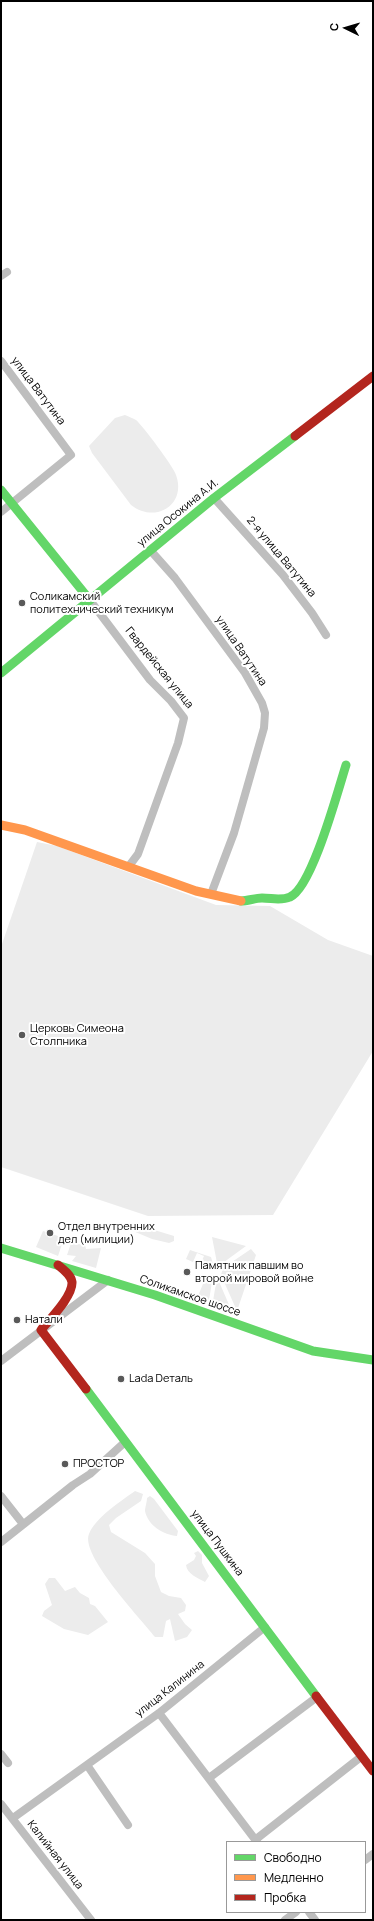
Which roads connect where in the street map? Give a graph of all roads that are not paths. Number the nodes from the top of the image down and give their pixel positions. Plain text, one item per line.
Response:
1 (1, 360) edge
2 (373, 376) edge
3 (1, 490) edge
4 (214, 498) junction
5 (12, 504) junction
6 (1, 512) edge
7 (151, 551) junction
8 (90, 599) junction
9 (326, 635) dead end
10 (1, 673) edge
11 (346, 765) dead end
12 (1, 825) edge
13 (129, 866) junction
14 (211, 894) junction
15 (1, 1248) edge
16 (57, 1264) junction
17 (108, 1280) junction
18 (41, 1330) junction
19 (373, 1360) edge
20 (1, 1361) edge
21 (125, 1442) junction
22 (1, 1496) edge
23 (23, 1524) junction
24 (1, 1542) edge
25 (265, 1627) junction
26 (317, 1697) junction
27 (159, 1713) junction
28 (1, 1754) edge
29 (362, 1756) junction
30 (8, 1763) dead end
31 (87, 1765) junction
32 (373, 1771) edge
33 (209, 1778) junction
34 (1, 1804) edge
35 (13, 1818) junction
36 (128, 1825) dead end
37 (256, 1841) edge
38 (295, 1913) edge
39 (92, 1920) edge
40 (285, 1920) edge

1 - 5 street, улица Ватутина
2 - 4 main road, улица Осокина А.И.
3 - 5 main road, Гвардейская улица
4 - 7 main road, улица Осокина А.И.
4 - 9 street, 2-я улица Ватутина
5 - 6 street
5 - 8 main road, Гвардейская улица
7 - 8 main road, улица Осокина А.И.
7 - 14 street, улица Ватутина
8 - 10 main road, улица Осокина А.И.
8 - 13 street, Гвардейская улица
11 - 14 main road
12 - 13 main road
13 - 14 main road
15 - 16 main road, Соликамское шоссе
16 - 17 main road, Соликамское шоссе
16 - 18 main road
17 - 18 street
17 - 19 main road, Соликамское шоссе
18 - 20 street
18 - 21 main road, улица Пушкина
21 - 23 street
21 - 25 main road, улица Пушкина
22 - 23 street
23 - 24 street
25 - 26 main road, улица Пушкина
25 - 27 street, улица Калинина
26 - 29 main road, улица Пушкина
26 - 33 street
27 - 31 street, улица Калинина
27 - 33 street
28 - 30 street
29 - 32 main road, улица Пушкина
29 - 37 street
31 - 35 street, улица Калинина
31 - 36 street
33 - 37 street
34 - 35 street, Калийная улица
35 - 39 street, Калийная улица
38 - 40 street

